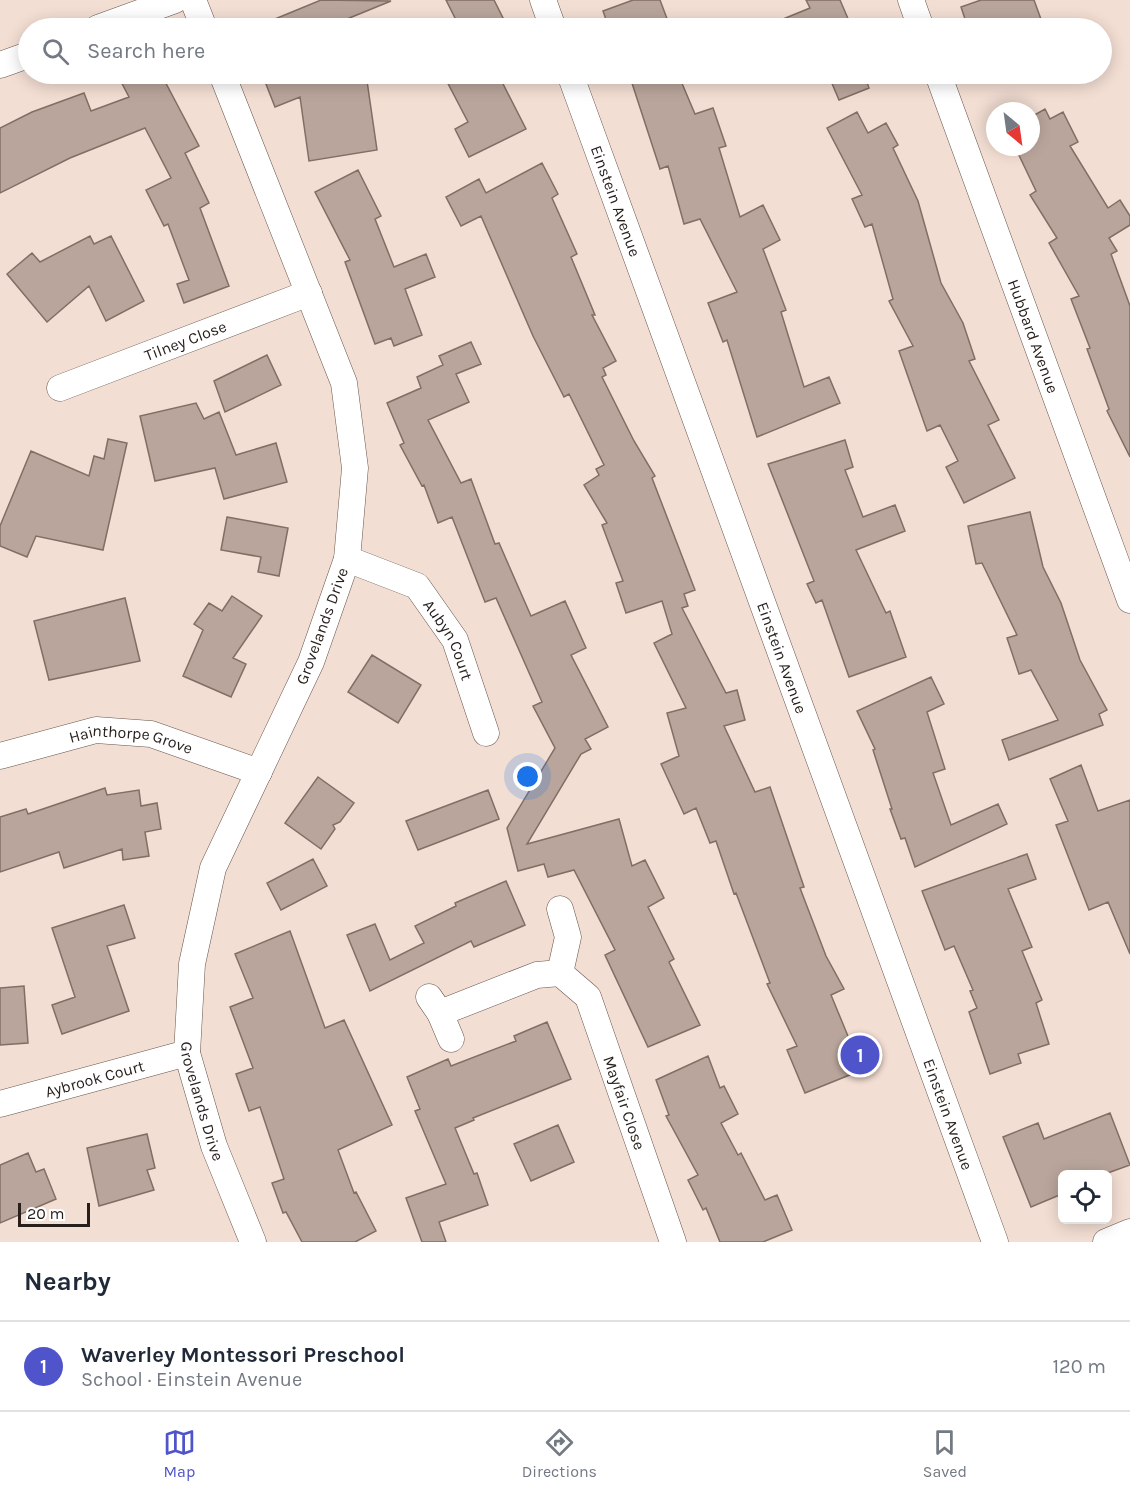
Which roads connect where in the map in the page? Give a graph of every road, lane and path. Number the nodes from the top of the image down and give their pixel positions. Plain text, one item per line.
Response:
1 (175, 0) edge
2 (193, 0) edge
3 (543, 0) edge
4 (911, 0) edge
5 (126, 18) edge
6 (200, 18) edge
7 (549, 18) edge
8 (917, 18) edge
9 (18, 58) edge
10 (0, 65) edge
11 (226, 84) edge
12 (574, 84) edge
13 (942, 84) edge
14 (309, 293) junction
15 (60, 388) dead end
16 (346, 559) junction
17 (1130, 600) edge
18 (486, 733) dead end
19 (0, 756) edge
20 (259, 772) junction
21 (560, 909) dead end
22 (560, 974) junction
23 (451, 1039) dead end
24 (187, 1053) junction
25 (0, 1104) edge
26 (1130, 1232) edge
27 (252, 1242) edge
28 (673, 1242) edge
29 (995, 1242) edge
30 (1106, 1242) edge

1 - 5 street
2 - 6 street
3 - 7 street
4 - 8 street
9 - 10 street
11 - 14 street, Grovelands Drive
12 - 29 street, Einstein Avenue
13 - 17 street, Hubbard Avenue
14 - 15 street, Tilney Close
14 - 16 street, Grovelands Drive
16 - 18 street, Aubyn Court
16 - 20 street, Grovelands Drive
19 - 20 street, Hainthorpe Grove
20 - 24 street, Grovelands Drive
21 - 22 street
22 - 23 street
22 - 28 street, Mayfair Close
24 - 25 street, Aybrook Court
24 - 27 street, Grovelands Drive
26 - 30 street

